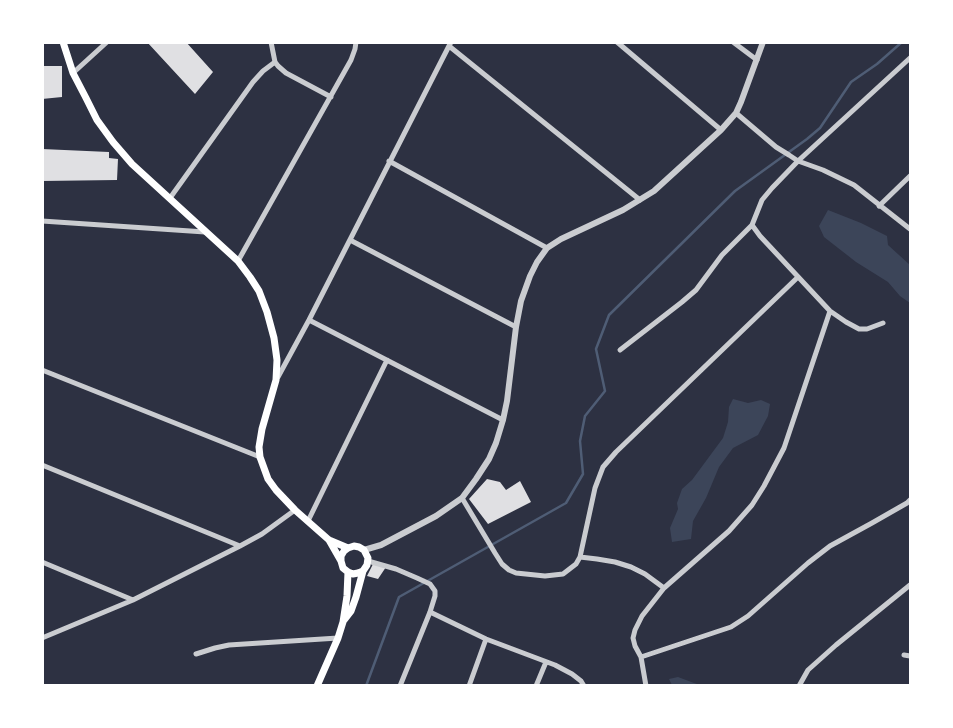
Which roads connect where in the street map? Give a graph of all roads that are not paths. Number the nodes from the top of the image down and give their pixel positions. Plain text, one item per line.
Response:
1 (63, 42) edge
2 (108, 42) edge
3 (271, 42) edge
4 (356, 42) edge
5 (617, 42) edge
6 (733, 42) edge
7 (763, 42) edge
8 (450, 44) edge
9 (910, 58) edge
10 (757, 60) junction
11 (275, 62) junction
12 (74, 73) junction
13 (331, 97) junction
14 (736, 112) junction
15 (721, 130) junction
16 (390, 161) junction
17 (798, 161) junction
18 (910, 176) edge
19 (170, 198) junction
20 (640, 200) junction
21 (879, 206) junction
22 (42, 221) edge
23 (752, 225) junction
24 (910, 229) edge
25 (206, 232) junction
26 (350, 240) junction
27 (547, 248) junction
28 (238, 261) junction
29 (798, 277) junction
30 (830, 311) junction
31 (309, 320) junction
32 (883, 323) dead end
33 (516, 327) junction
34 (620, 350) dead end
35 (387, 360) junction
36 (42, 370) edge
37 (276, 380) junction
38 (503, 420) junction
39 (260, 456) junction
40 (42, 465) edge
41 (462, 498) junction
42 (910, 500) edge
43 (295, 510) junction
44 (308, 521) junction
45 (329, 540) junction
46 (382, 545) junction
47 (240, 546) junction
48 (348, 548) junction
49 (364, 550) junction
50 (580, 558) junction
51 (368, 560) junction
52 (341, 561) junction
53 (42, 562) edge
54 (363, 571) junction
55 (348, 572) junction
56 (910, 585) edge
57 (664, 588) junction
58 (132, 600) junction
59 (430, 612) junction
60 (342, 622) junction
61 (42, 638) edge
62 (338, 638) junction
63 (486, 639) junction
64 (196, 654) dead end
65 (904, 654) dead end
66 (910, 656) edge
67 (642, 657) junction
68 (546, 662) junction
69 (317, 686) edge
70 (400, 686) edge
71 (469, 686) edge
72 (536, 686) edge
73 (584, 686) edge
74 (646, 686) edge
75 (799, 686) edge

1 - 12 main road
2 - 12 street
3 - 11 street
4 - 13 street
5 - 15 street
6 - 10 street
7 - 10 street
8 - 16 street
8 - 20 street
9 - 17 street
10 - 14 street
11 - 13 street
11 - 19 street
12 - 19 main road
13 - 28 street
14 - 15 street
14 - 17 street
15 - 20 street
16 - 26 street
16 - 27 street
17 - 21 street
17 - 23 street
18 - 21 street
19 - 25 main road
20 - 27 street
21 - 24 street
22 - 25 street
23 - 29 street
23 - 34 street
25 - 28 main road
26 - 31 street
26 - 33 street
27 - 33 street
28 - 37 main road
29 - 30 street
29 - 50 street
30 - 32 street
30 - 57 street
31 - 35 street
31 - 37 street
33 - 38 street
35 - 38 street
35 - 44 street
36 - 39 street
37 - 39 main road
38 - 41 street
39 - 43 main road
40 - 47 street
41 - 46 street
41 - 50 street
42 - 67 street
43 - 44 main road
43 - 47 street
44 - 45 main road
45 - 48 main road
45 - 52 main road
46 - 49 street
46 - 51 street
47 - 58 street
48 - 49 main road
48 - 52 main road
49 - 51 main road
50 - 57 street
51 - 54 main road
51 - 59 street
52 - 55 main road
53 - 58 street
54 - 55 main road
54 - 60 main road
55 - 60 main road
56 - 75 street
57 - 67 street
58 - 61 street
59 - 63 street
59 - 70 street
60 - 62 main road
62 - 64 street
62 - 69 main road
63 - 68 street
63 - 71 street
65 - 66 street
67 - 74 street
68 - 72 street
68 - 73 street

